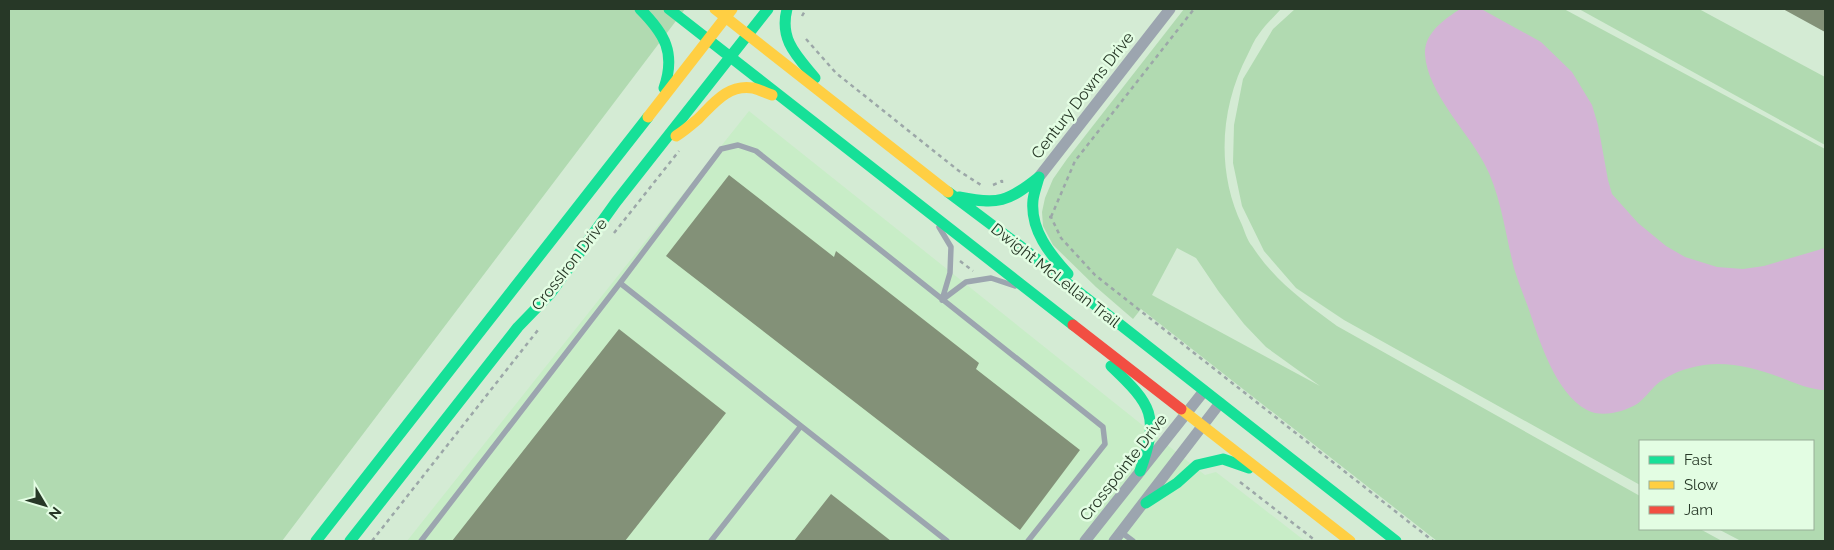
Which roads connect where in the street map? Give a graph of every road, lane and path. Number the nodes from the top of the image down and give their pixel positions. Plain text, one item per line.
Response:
1 (640, 9) edge
2 (669, 9) edge
3 (715, 9) edge
4 (768, 9) edge
5 (786, 9) edge
6 (1170, 9) edge
7 (1194, 9) edge
8 (729, 13) edge
9 (748, 34) junction
10 (803, 36) dead end
11 (707, 39) junction
12 (729, 57) junction
13 (658, 103) junction
14 (835, 103) junction
15 (791, 104) junction
16 (663, 143) junction
17 (1039, 177) junction
18 (1003, 187) dead end
19 (954, 196) junction
20 (931, 214) junction
21 (1051, 217) junction
22 (1035, 218) junction
23 (959, 260) dead end
24 (974, 272) dead end
25 (620, 283) junction
26 (1030, 292) junction
27 (942, 300) junction
28 (1101, 310) junction
29 (1086, 335) junction
30 (1204, 391) junction
31 (1220, 403) junction
32 (1187, 413) junction
33 (801, 426) junction
34 (1203, 426) junction
35 (1140, 471) junction
36 (1267, 475) junction
37 (1239, 482) dead end
38 (1146, 503) junction
39 (1118, 537) edge
40 (316, 541) edge
41 (350, 541) edge
42 (421, 541) edge
43 (711, 541) edge
44 (947, 541) edge
45 (1028, 541) edge
46 (1085, 541) edge
47 (1133, 541) edge
48 (1316, 541) edge
49 (1350, 541) edge
50 (1396, 541) edge
51 (1433, 541) edge

1 - 13 main road
2 - 11 main road, Dwight McLellan Trail
3 - 8 main road, Dwight McLellan Trail
4 - 9 main road, CrossIron Drive
5 - 14 main road
6 - 17 street, Century Downs Drive
7 - 21 path
8 - 9 main road, Dwight McLellan Trail
8 - 11 main road, CrossIron Drive
9 - 12 main road, CrossIron Drive
9 - 14 main road, Dwight McLellan Trail
10 - 18 path
11 - 12 main road, Dwight McLellan Trail
11 - 13 main road, CrossIron Drive
12 - 15 main road, Dwight McLellan Trail
12 - 16 main road, CrossIron Drive
13 - 40 main road, CrossIron Drive
14 - 19 main road, Dwight McLellan Trail
15 - 16 main road
15 - 20 main road, Dwight McLellan Trail
16 - 41 main road, CrossIron Drive
17 - 19 main road
17 - 22 main road
19 - 28 main road, Dwight McLellan Trail
20 - 26 main road, Dwight McLellan Trail
20 - 27 lane
21 - 22 path
21 - 51 path
22 - 28 main road
23 - 24 path
25 - 27 lane
25 - 33 lane
25 - 42 lane
26 - 27 lane
26 - 29 main road, Dwight McLellan Trail
27 - 45 lane
28 - 30 main road, Dwight McLellan Trail
29 - 32 main road, Dwight McLellan Trail
29 - 35 main road
30 - 31 main road, Dwight McLellan Trail
30 - 32 street, Crosspointe Drive
31 - 34 street
31 - 50 main road, Dwight McLellan Trail
32 - 34 main road, Dwight McLellan Trail
32 - 35 street, Crosspointe Drive
33 - 43 lane
33 - 44 lane
34 - 36 main road, Dwight McLellan Trail
34 - 38 street
35 - 46 street, Crosspointe Drive
36 - 38 main road
36 - 49 main road, Dwight McLellan Trail
37 - 48 path
38 - 39 street
39 - 47 lane

